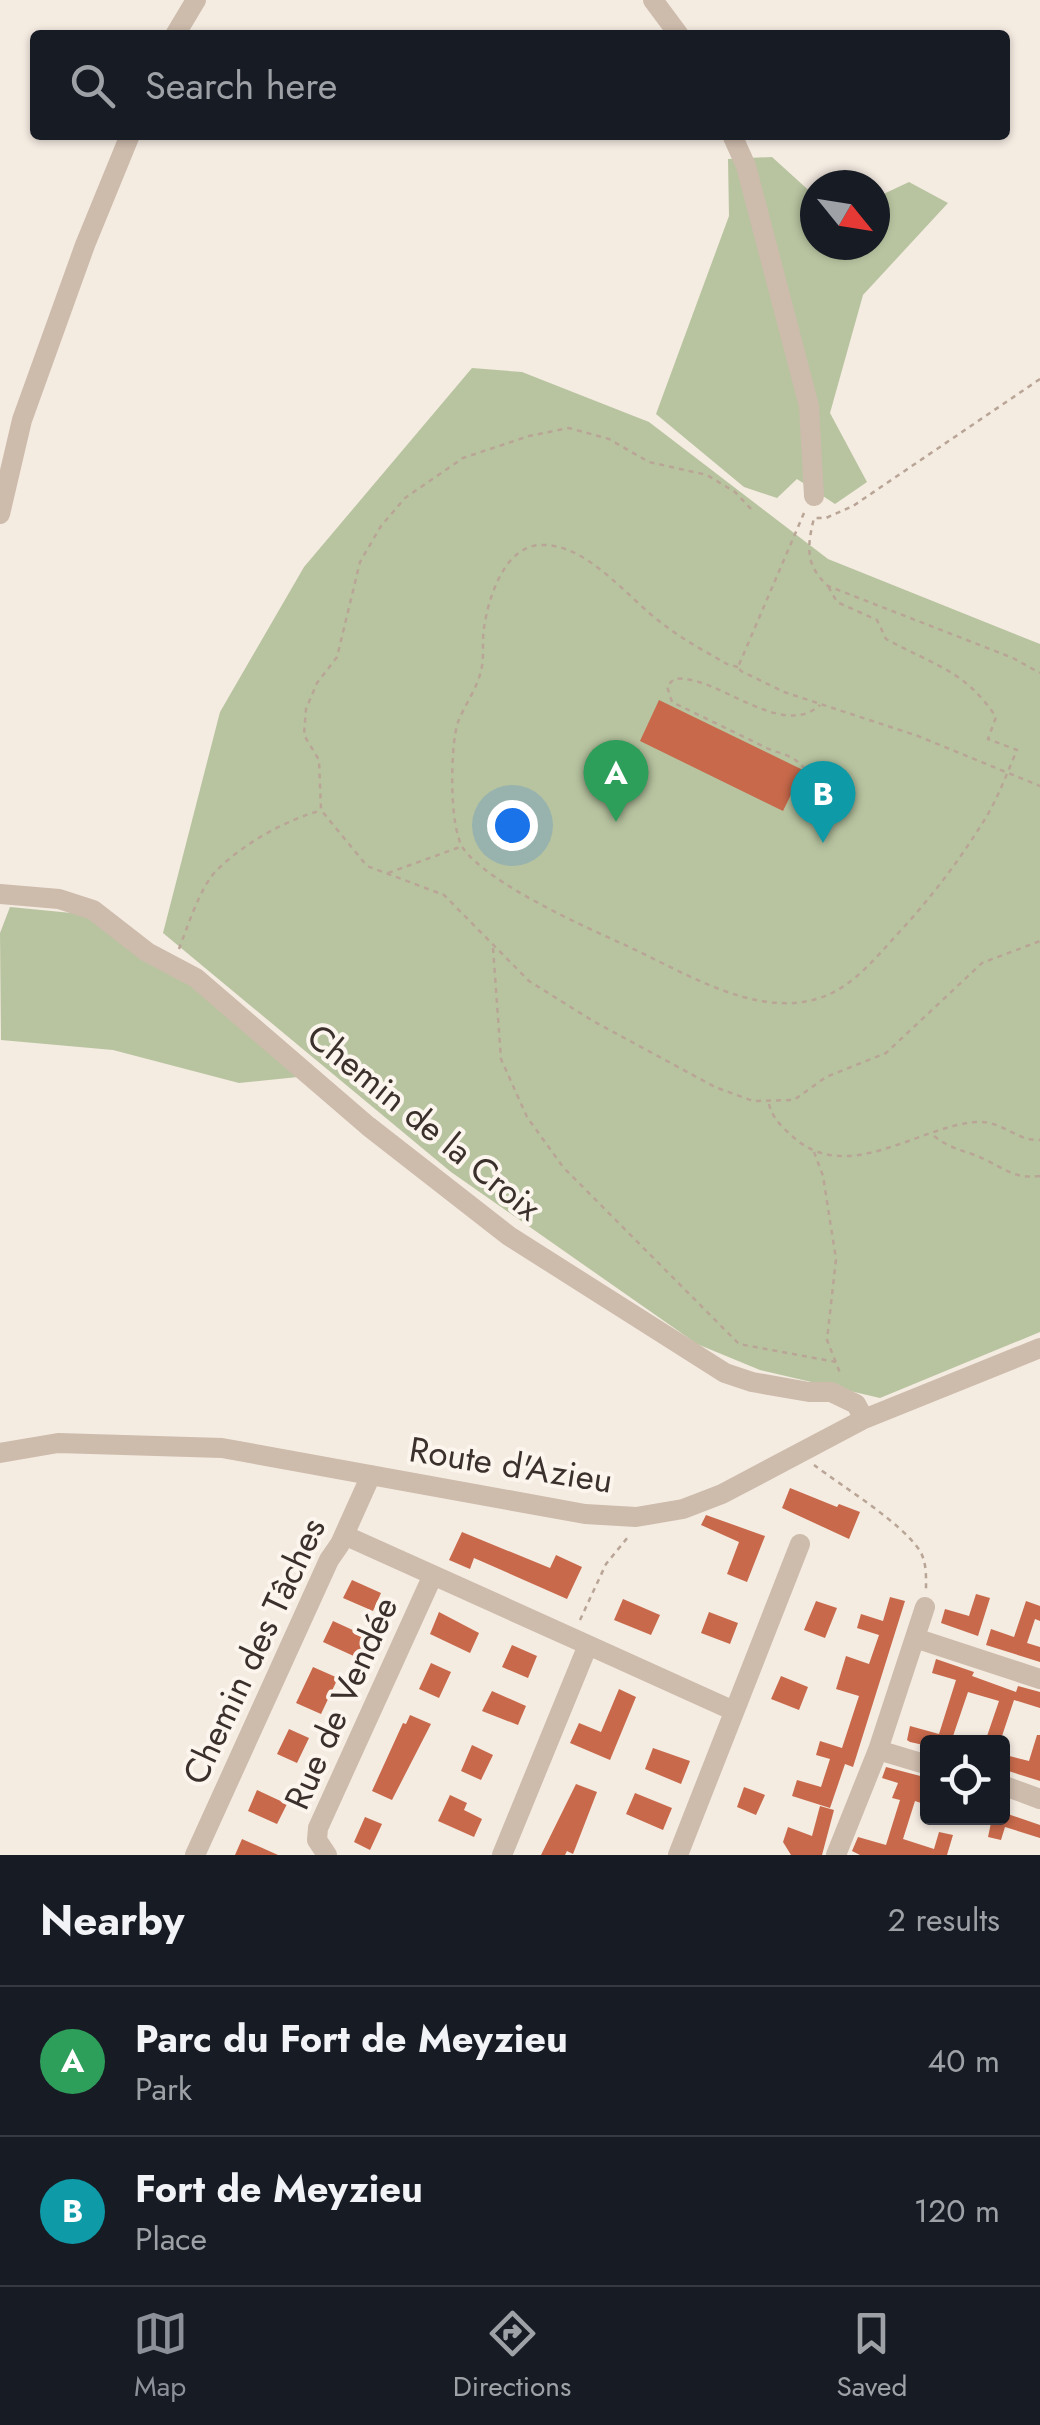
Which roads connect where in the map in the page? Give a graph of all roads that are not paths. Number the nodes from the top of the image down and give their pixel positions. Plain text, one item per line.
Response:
1 (196, 0) edge
2 (653, 0) edge
3 (178, 30) edge
4 (676, 30) edge
5 (128, 140) edge
6 (734, 140) edge
7 (810, 502) road end
8 (0, 514) edge
9 (0, 894) edge
10 (1040, 1348) edge
11 (864, 1420) junction
12 (0, 1453) edge
13 (371, 1475) junction
14 (344, 1535) junction
15 (800, 1544) dead end
16 (433, 1575) junction
17 (925, 1607) road end
18 (915, 1638) junction
19 (579, 1641) junction
20 (1040, 1678) edge
21 (734, 1711) junction
22 (878, 1750) junction
23 (920, 1763) edge
24 (1010, 1788) edge
25 (1040, 1799) edge
26 (195, 1855) edge
27 (328, 1855) edge
28 (502, 1855) edge
29 (678, 1855) edge
30 (836, 1855) edge

1 - 3 street
2 - 4 street
5 - 8 street
6 - 7 street
9 - 11 street, Chemin de la Croix
10 - 11 street, Route d'Azieu
11 - 13 street, Route d'Azieu
12 - 13 street, Route d'Azieu
13 - 14 street, Chemin des Tâches
14 - 16 street
14 - 26 street, Chemin des Tâches
15 - 21 street
16 - 19 street
16 - 27 street, Rue de Vendée
17 - 18 street
18 - 20 street
18 - 22 street
19 - 21 street
19 - 28 street
21 - 29 street
22 - 23 street
22 - 30 street
24 - 25 street

